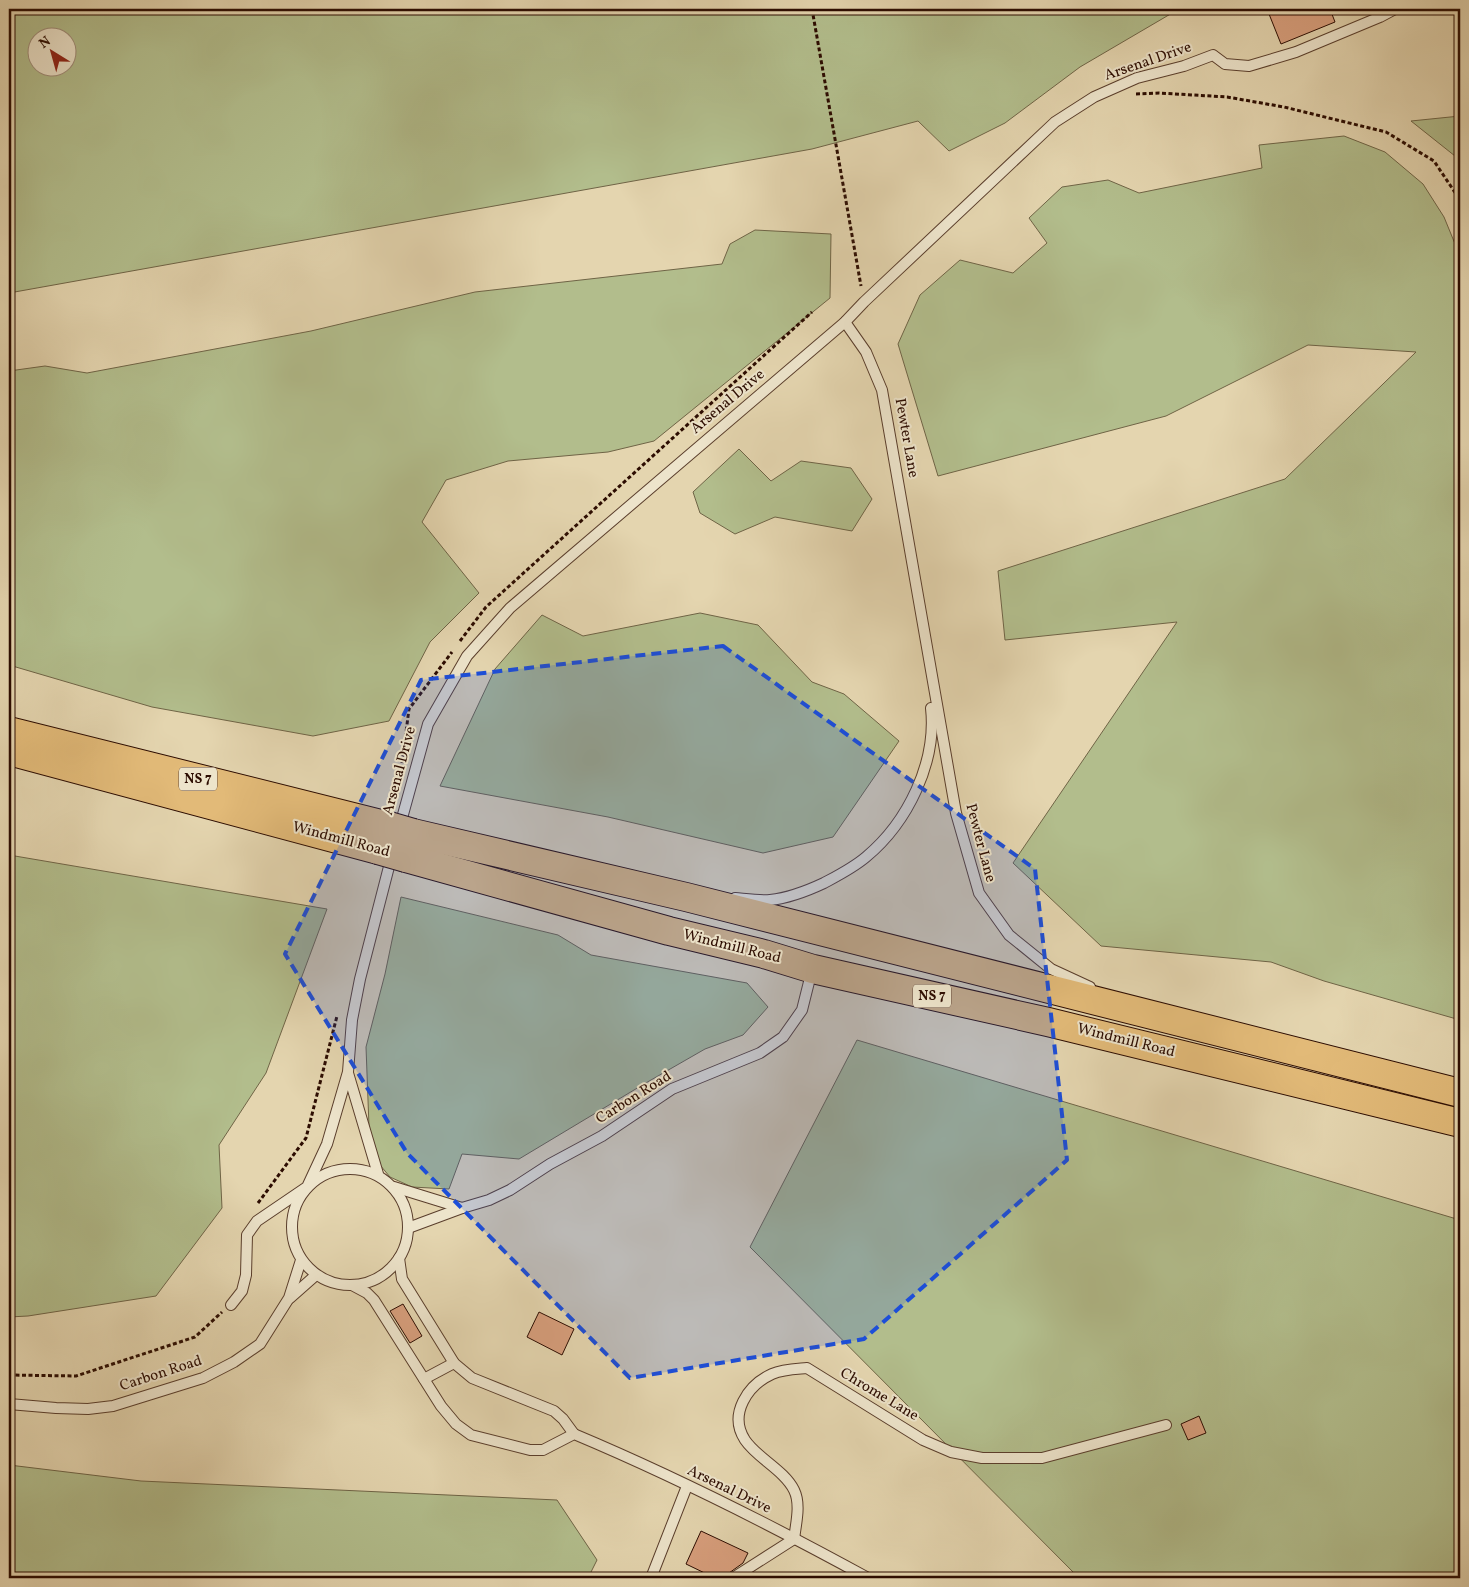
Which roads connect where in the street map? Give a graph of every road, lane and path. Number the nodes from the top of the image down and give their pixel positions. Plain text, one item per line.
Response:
1 (812, 9) edge
2 (1395, 9) edge
3 (1131, 94) dead end
4 (1460, 200) edge
5 (864, 302) junction
6 (845, 322) junction
7 (924, 627) junction
8 (9, 731) edge
9 (9, 751) edge
10 (396, 842) junction
11 (573, 870) junction
12 (813, 969) junction
13 (1287, 1049) junction
14 (348, 1072) junction
15 (1460, 1093) edge
16 (1460, 1123) edge
17 (378, 1174) junction
18 (307, 1187) junction
19 (394, 1188) junction
20 (462, 1208) junction
21 (408, 1228) junction
22 (399, 1258) junction
23 (301, 1260) junction
24 (316, 1275) junction
25 (352, 1286) junction
26 (289, 1298) junction
27 (231, 1305) dead end
28 (454, 1363) junction
29 (424, 1379) junction
30 (9, 1404) edge
31 (1166, 1425) dead end
32 (574, 1434) junction
33 (687, 1486) junction
34 (794, 1539) junction
35 (651, 1578) edge
36 (733, 1578) edge
37 (868, 1578) edge

1 - 5 path
2 - 5 lane, Arsenal Drive
3 - 4 path
5 - 6 lane, Arsenal Drive
6 - 7 lane, Pewter Lane
6 - 10 lane, Arsenal Drive
7 - 11 lane, Pewter Lane
7 - 13 lane, Pewter Lane
8 - 10 highway, Windmill Road / NS 7
9 - 10 highway, Windmill Road / NS 7
10 - 11 highway, Windmill Road / NS 7
10 - 12 highway, Windmill Road / NS 7
10 - 14 lane, Arsenal Drive
11 - 13 highway, Windmill Road / NS 7
12 - 16 highway, Windmill Road / NS 7
12 - 20 lane, Carbon Road
13 - 15 highway, Windmill Road / NS 7
14 - 17 lane, Arsenal Drive
14 - 18 lane, Arsenal Drive
17 - 18 lane
17 - 19 lane
18 - 23 lane
18 - 27 lane
19 - 20 lane
19 - 21 lane
20 - 21 lane, Carbon Road
21 - 22 lane
22 - 25 lane
22 - 28 lane, Arsenal Drive
23 - 24 lane
23 - 26 lane, Carbon Road
24 - 25 lane
24 - 26 lane, Carbon Road
25 - 29 lane
26 - 30 lane, Carbon Road
28 - 29 lane
28 - 32 lane, Arsenal Drive
29 - 32 lane
31 - 34 lane, Chrome Lane
32 - 33 lane, Arsenal Drive
33 - 34 lane, Arsenal Drive
33 - 35 lane
34 - 36 lane
34 - 37 lane, Arsenal Drive

